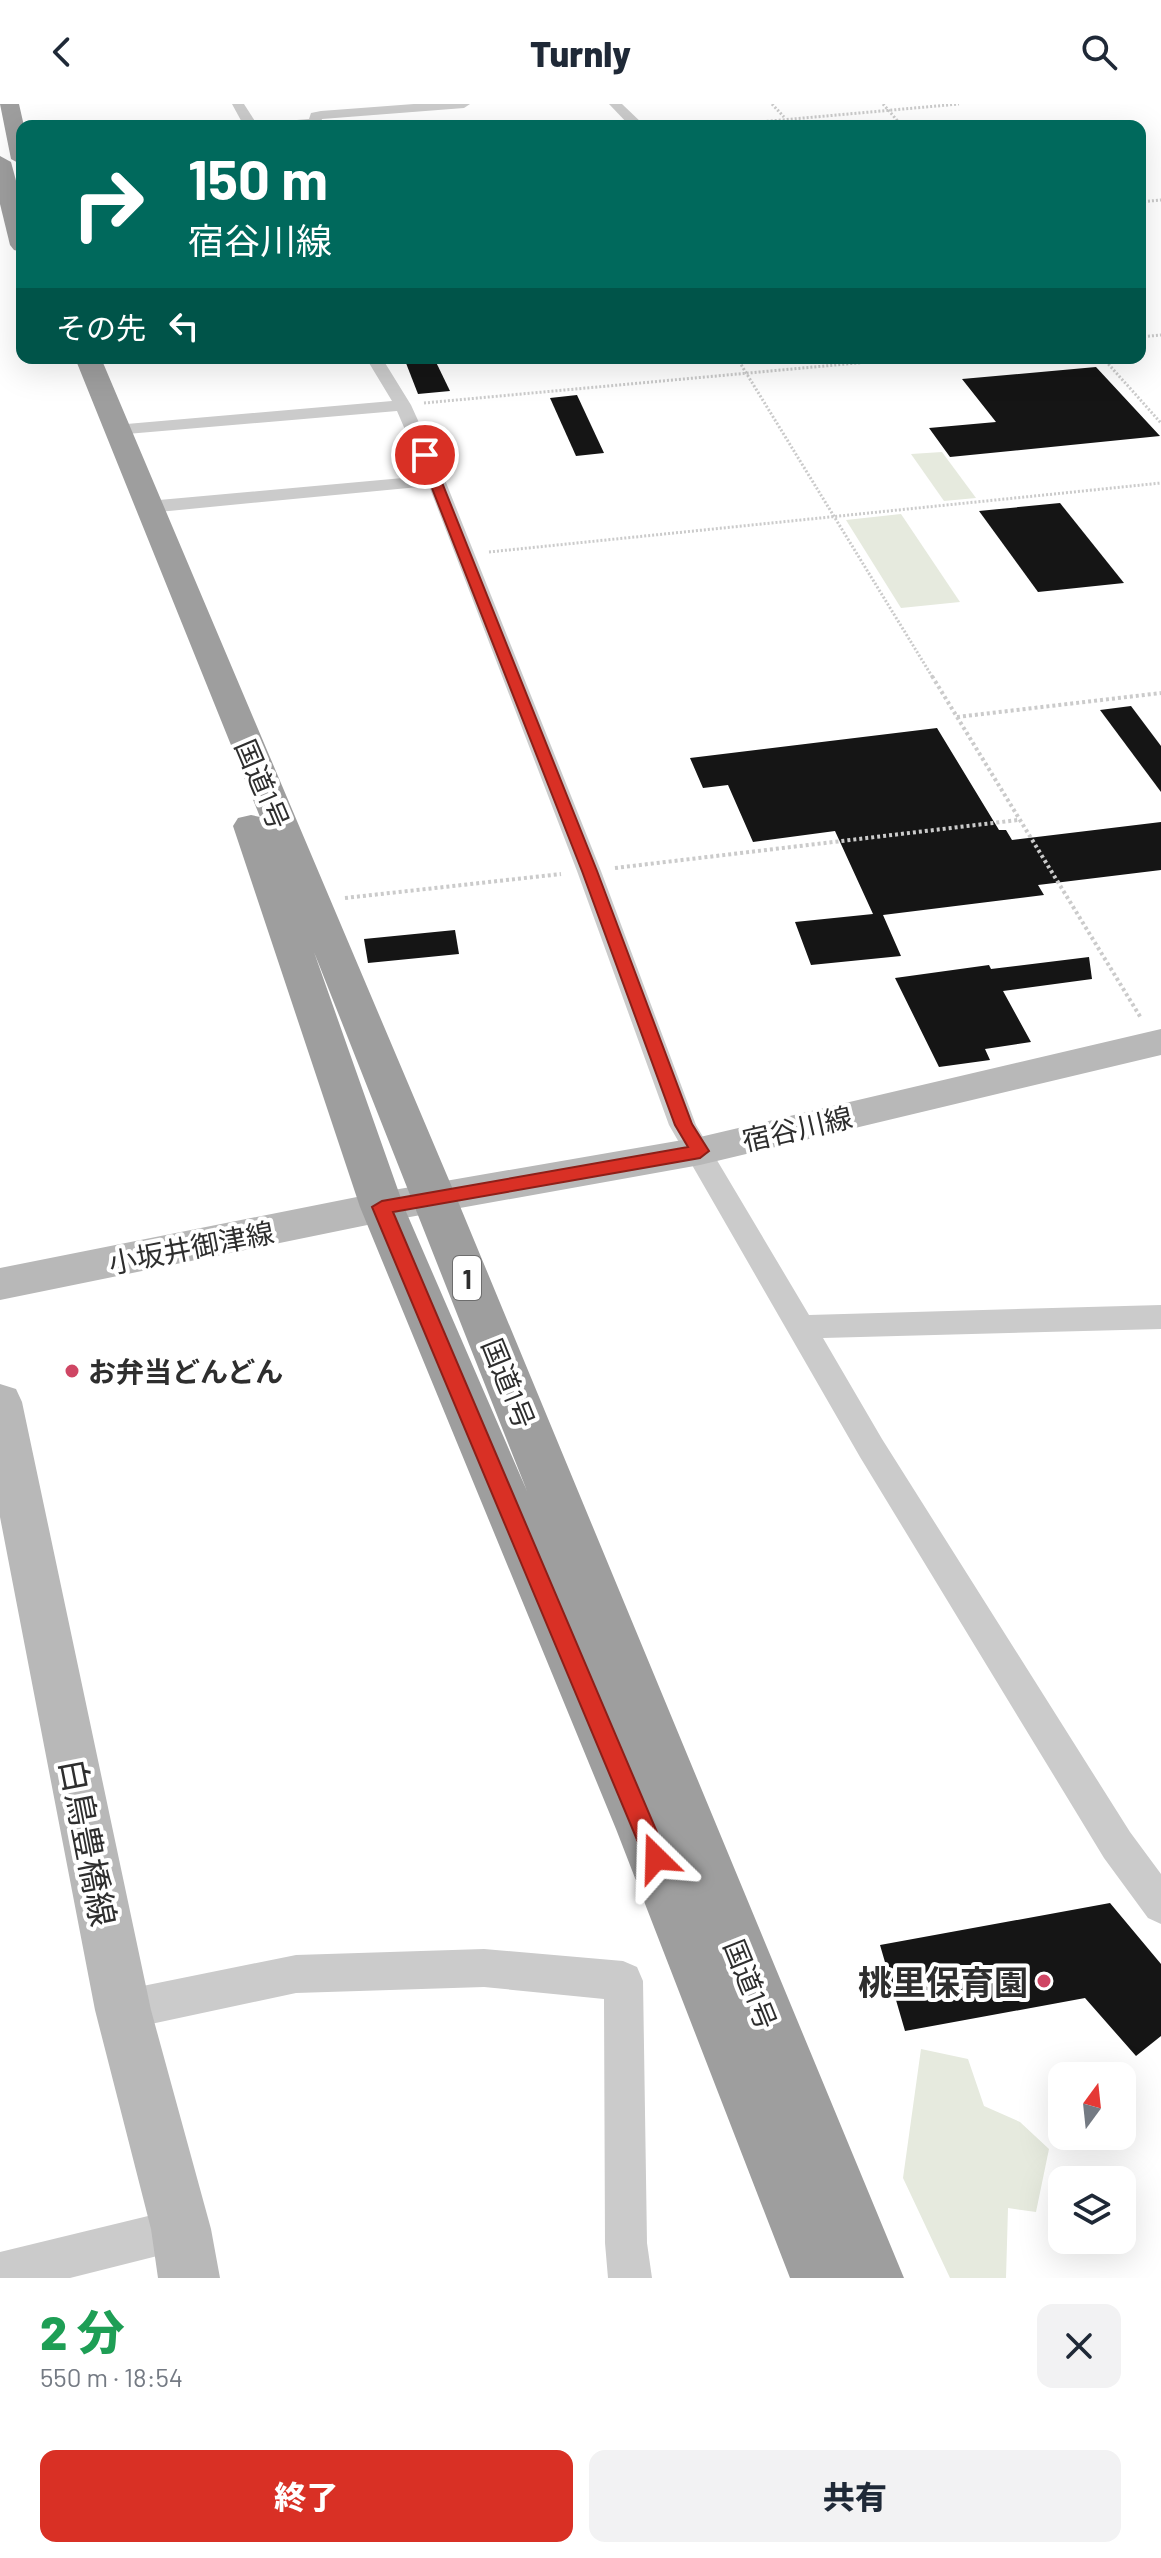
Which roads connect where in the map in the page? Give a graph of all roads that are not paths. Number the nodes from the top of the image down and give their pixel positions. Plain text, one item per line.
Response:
1 (9, 104) edge
2 (464, 104) edge
3 (615, 104) edge
4 (315, 120) edge
5 (632, 120) edge
6 (16, 134) edge
7 (0, 162) edge
8 (13, 238) edge
9 (69, 364) edge
10 (90, 364) edge
11 (378, 364) edge
12 (403, 405) junction
13 (115, 430) junction
14 (436, 480) junction
15 (148, 507) junction
16 (1159, 1045) edge
17 (700, 1151) junction
18 (408, 1203) junction
19 (0, 1284) edge
20 (1161, 1317) edge
21 (802, 1327) junction
22 (0, 1402) edge
23 (1161, 1905) edge
24 (123, 2010) junction
25 (185, 2254) edge
26 (0, 2274) edge
27 (630, 2278) edge
28 (824, 2278) edge
29 (870, 2278) edge

1 - 6 highway
2 - 4 street
3 - 5 street
7 - 8 highway
9 - 18 highway, 国道1号 / 1
10 - 13 highway, 国道1号 / 1
11 - 12 street
12 - 13 street
12 - 14 street
13 - 15 highway, 国道1号 / 1
14 - 15 street
14 - 17 street
15 - 18 highway, 国道1号 / 1
16 - 17 main road, 宿谷川線
17 - 18 main road, 宿谷川線
17 - 21 street
18 - 19 main road, 小坂井御津線
18 - 28 highway, 国道1号 / 1
18 - 29 highway, 国道1号 / 1
20 - 21 street
21 - 23 street
22 - 24 main road, 白鳥豊橋線
24 - 25 main road, 白鳥豊橋線
24 - 27 street
25 - 26 street

